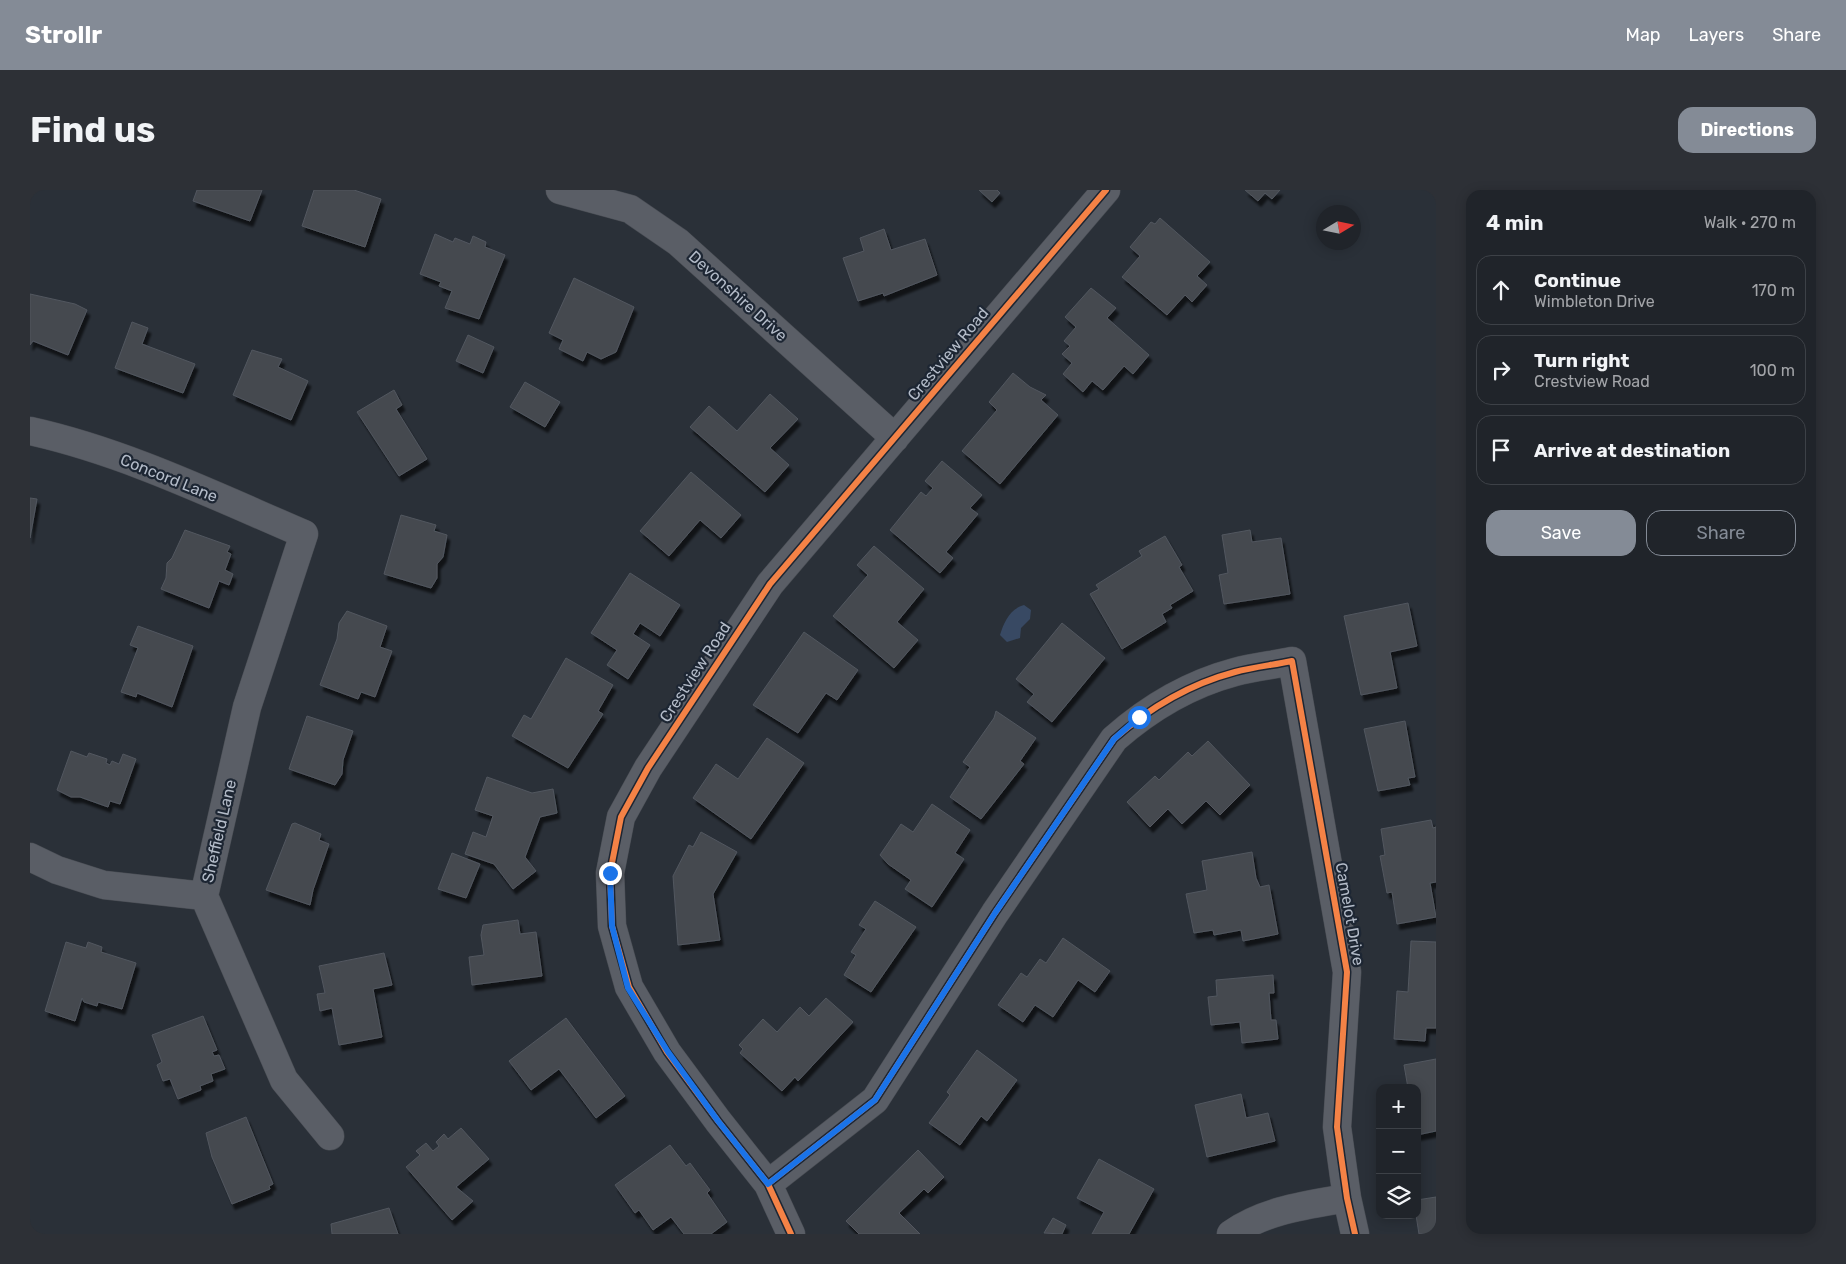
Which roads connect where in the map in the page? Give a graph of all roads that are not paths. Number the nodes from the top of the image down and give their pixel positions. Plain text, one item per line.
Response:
1 (560, 190) edge
2 (1106, 190) edge
3 (30, 431) edge
4 (895, 438) junction
5 (304, 534) joint
6 (30, 857) edge
7 (204, 896) junction
8 (330, 1136) dead end
9 (768, 1184) junction
10 (1347, 1198) junction
11 (791, 1234) edge
12 (1231, 1234) edge
13 (1355, 1234) edge

1 - 4 street, Devonshire Drive
2 - 4 street, Crestview Road
3 - 5 street, Concord Lane
4 - 9 street, Crestview Road
5 - 7 street, Sheffield Lane
6 - 7 street
7 - 8 street, Sheffield Lane
9 - 10 street, Camelot Drive
9 - 11 street, Crestview Road
10 - 12 street
10 - 13 street, Camelot Drive

